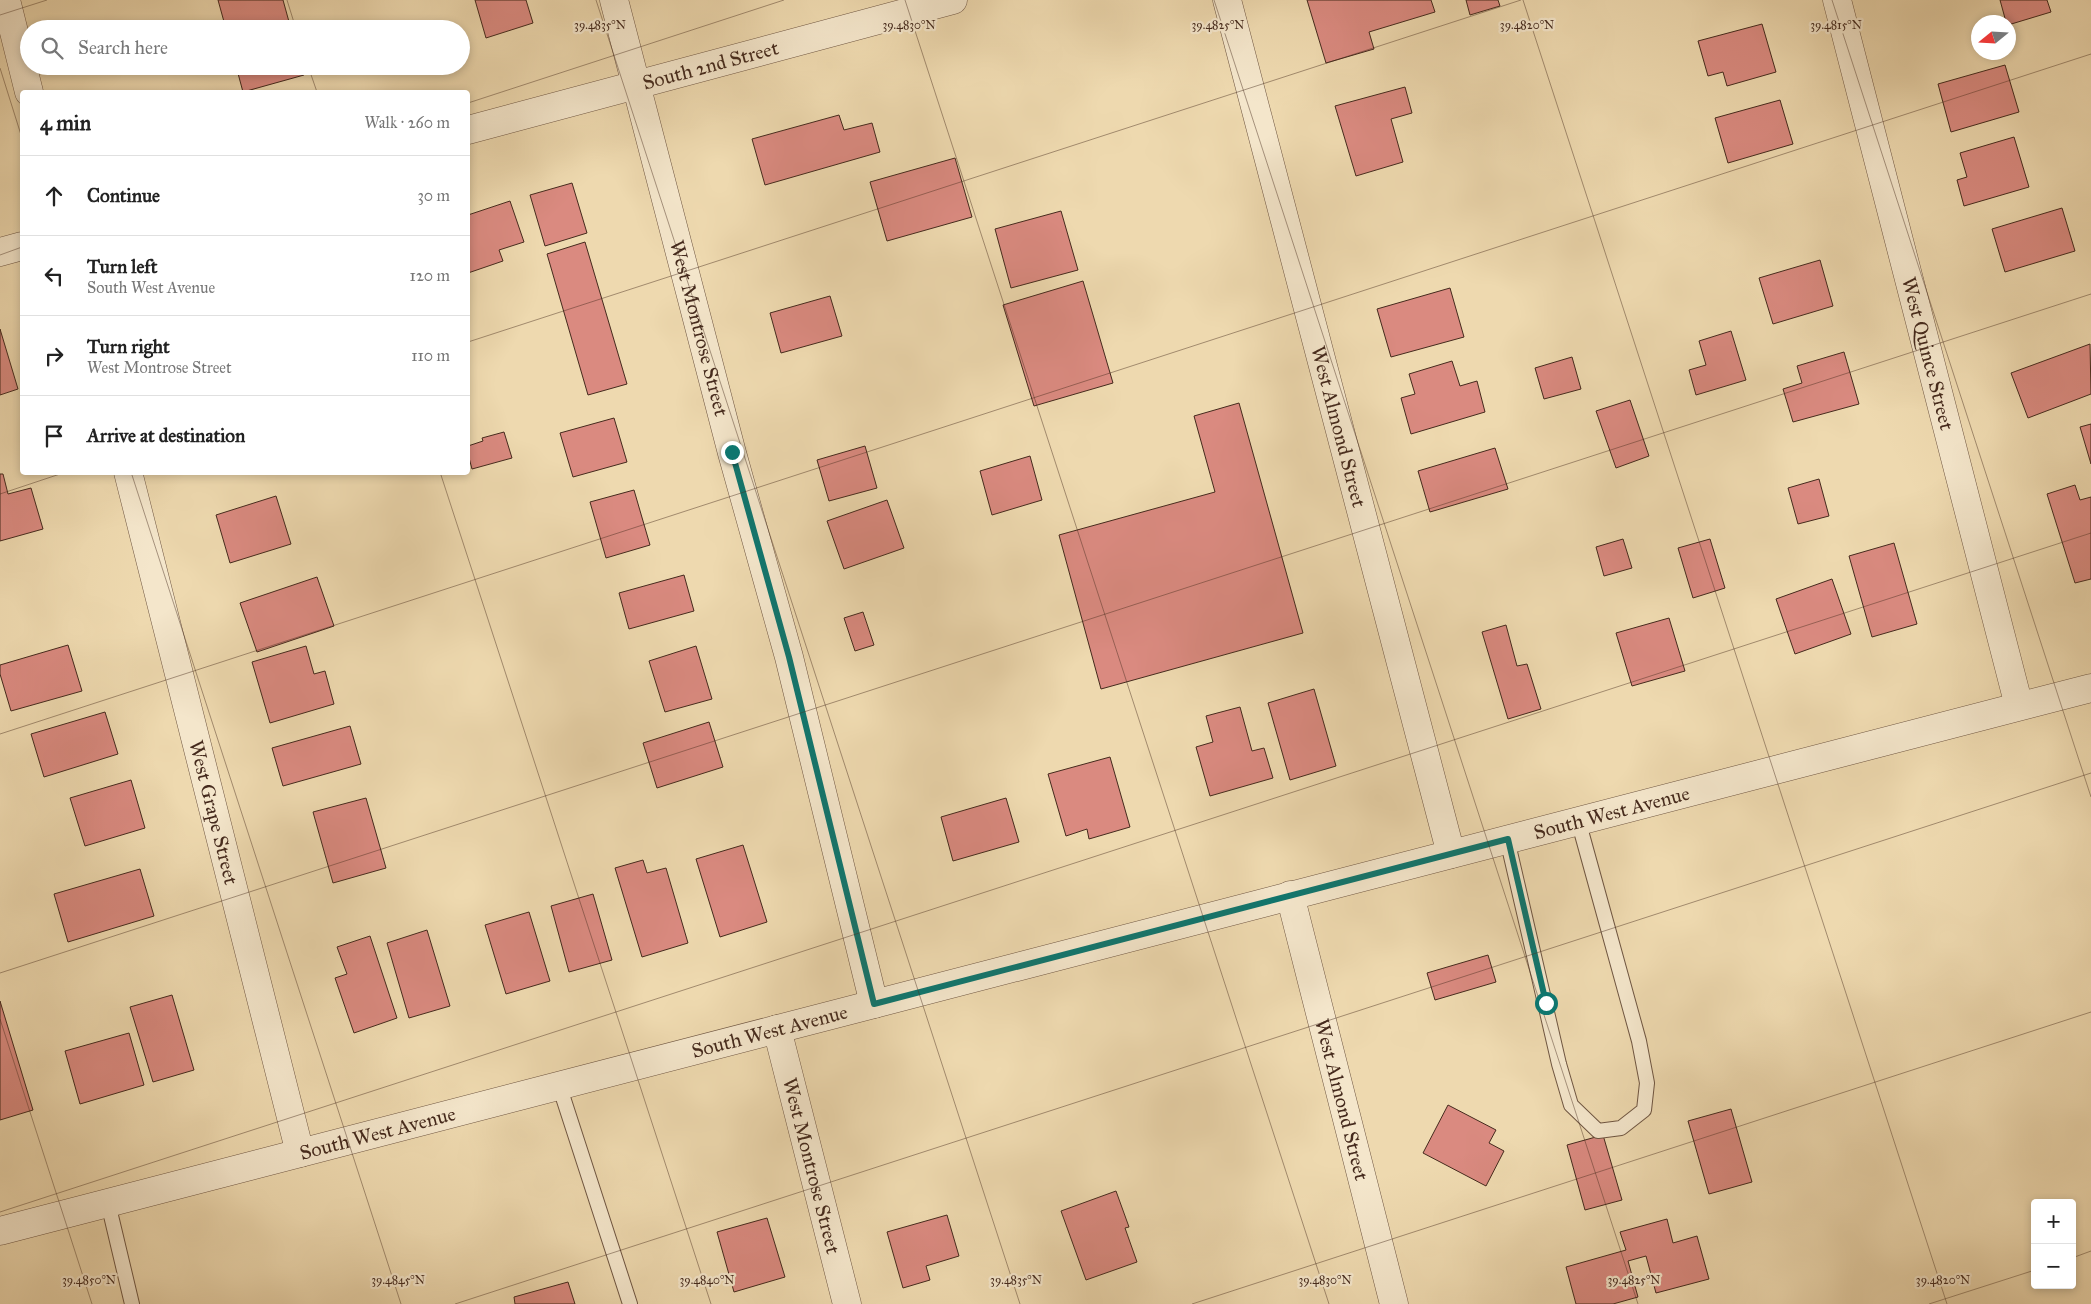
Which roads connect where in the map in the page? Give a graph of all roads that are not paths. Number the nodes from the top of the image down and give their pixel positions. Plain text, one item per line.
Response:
1 (6, 0) edge
2 (614, 0) edge
3 (953, 0) edge
4 (1227, 0) edge
5 (1837, 0) edge
6 (20, 56) edge
7 (25, 75) edge
8 (637, 86) junction
9 (28, 90) edge
10 (470, 129) edge
11 (20, 247) edge
12 (0, 252) edge
13 (129, 475) edge
14 (2091, 688) edge
15 (2019, 706) junction
16 (1578, 820) junction
17 (1508, 839) junction
18 (1451, 854) junction
19 (1290, 895) junction
20 (874, 1004) junction
21 (778, 1029) junction
22 (559, 1085) junction
23 (300, 1153) junction
24 (108, 1203) junction
25 (0, 1231) edge
26 (132, 1304) edge
27 (630, 1304) edge
28 (847, 1304) edge
29 (1394, 1304) edge

1 - 6 street
2 - 8 street, West Montrose Street
3 - 8 street, South 2nd Street
4 - 18 street, West Almond Street
5 - 15 street, West Quince Street
7 - 9 street
8 - 10 street, South 2nd Street
8 - 20 street, West Montrose Street
11 - 12 street
13 - 23 street, West Grape Street
14 - 15 street, South West Avenue
15 - 16 street, South West Avenue
16 - 17 street, South West Avenue
16 - 17 lane
17 - 18 street, South West Avenue
18 - 19 street, South West Avenue
19 - 20 street, South West Avenue
19 - 29 street, West Almond Street
20 - 21 street, South West Avenue
21 - 22 street, South West Avenue
21 - 28 street, West Montrose Street
22 - 23 street, South West Avenue
22 - 27 lane
23 - 24 street, South West Avenue
24 - 25 street, South West Avenue
24 - 26 lane

